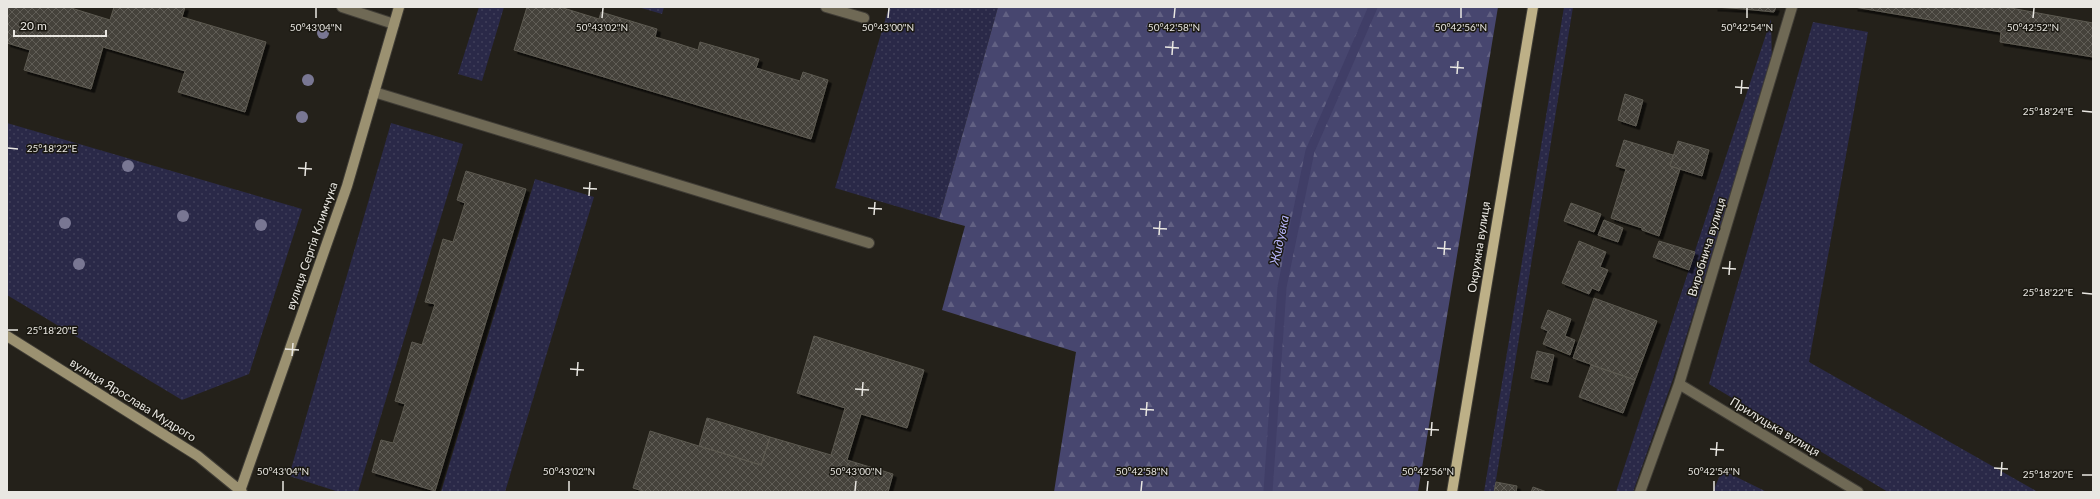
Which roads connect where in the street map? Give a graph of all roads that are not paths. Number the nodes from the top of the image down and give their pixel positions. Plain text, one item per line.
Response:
1 (342, 7) edge
2 (399, 7) edge
3 (826, 7) edge
4 (1533, 7) edge
5 (1792, 7) edge
6 (864, 18) dead end
7 (394, 24) junction
8 (374, 92) junction
9 (869, 243) dead end
10 (7, 336) edge
11 (1679, 384) junction
12 (241, 491) edge
13 (1452, 492) edge
14 (1640, 492) edge
15 (1858, 492) edge

1 - 7 street
2 - 7 street, вулиця Сергія Климчука
3 - 6 street
4 - 13 main road, Окружна вулиця
5 - 11 street, Виробнича вулиця
7 - 8 street, вулиця Сергія Климчука
8 - 9 street
8 - 12 street, вулиця Сергія Климчука
10 - 12 street, вулиця Ярослава Мудрого
11 - 14 street, Виробнича вулиця
11 - 15 street, Прилуцька вулиця

